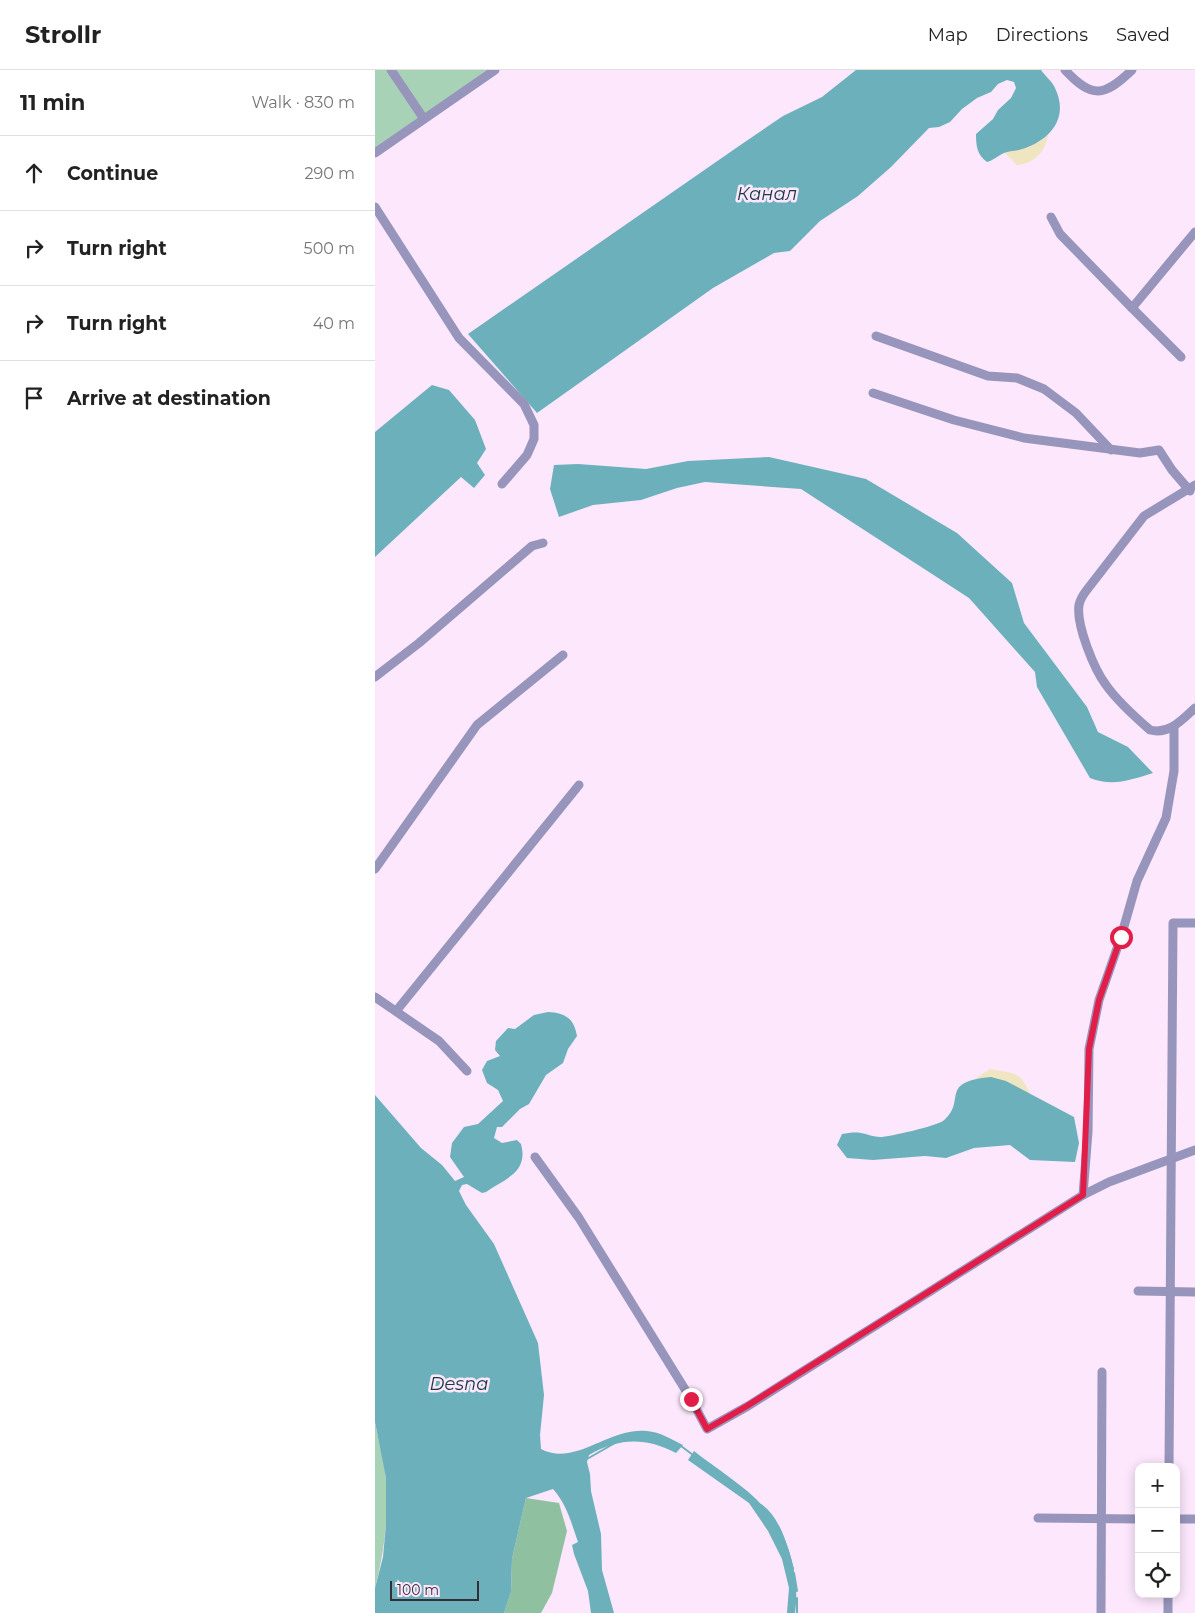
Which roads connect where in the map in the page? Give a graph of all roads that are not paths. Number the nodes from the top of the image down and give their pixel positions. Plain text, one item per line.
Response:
1 (391, 70) edge
2 (495, 70) edge
3 (1065, 70) edge
4 (1132, 70) edge
5 (424, 119) junction
6 (375, 153) edge
7 (375, 207) edge
8 (1051, 217) dead end
9 (1195, 232) edge
10 (1132, 308) junction
11 (877, 336) dead end
12 (1181, 357) dead end
13 (873, 393) dead end
14 (1111, 450) junction
15 (502, 484) dead end
16 (1192, 488) edge
17 (543, 543) dead end
18 (563, 655) dead end
19 (375, 677) edge
20 (1195, 708) edge
21 (1175, 726) junction
22 (579, 786) dead end
23 (375, 869) edge
24 (1195, 923) edge
25 (375, 997) edge
26 (397, 1010) junction
27 (467, 1071) dead end
28 (1195, 1150) edge
29 (535, 1156) dead end
30 (1171, 1159) junction
31 (1083, 1195) junction
32 (1138, 1291) dead end
33 (1171, 1292) junction
34 (1195, 1292) edge
35 (1102, 1372) dead end
36 (1169, 1463) edge
37 (1038, 1518) dead end
38 (1102, 1518) junction
39 (1135, 1519) edge
40 (1180, 1519) edge
41 (1195, 1519) edge
42 (1168, 1598) edge
43 (1101, 1613) edge
44 (1168, 1613) edge

1 - 5 street
2 - 5 street
3 - 4 street
5 - 6 street
7 - 15 street
8 - 10 street
9 - 10 street
10 - 12 street
11 - 14 street
13 - 14 street
14 - 16 street
16 - 21 street
17 - 19 street
18 - 23 street
20 - 21 street
21 - 31 street
22 - 26 street
24 - 30 street
25 - 26 street
26 - 27 street
28 - 30 street
29 - 31 street
30 - 31 street
30 - 33 street
32 - 33 street
33 - 34 street
33 - 36 street
35 - 38 street
37 - 38 street
38 - 39 street
38 - 43 street
40 - 41 street
42 - 44 street

